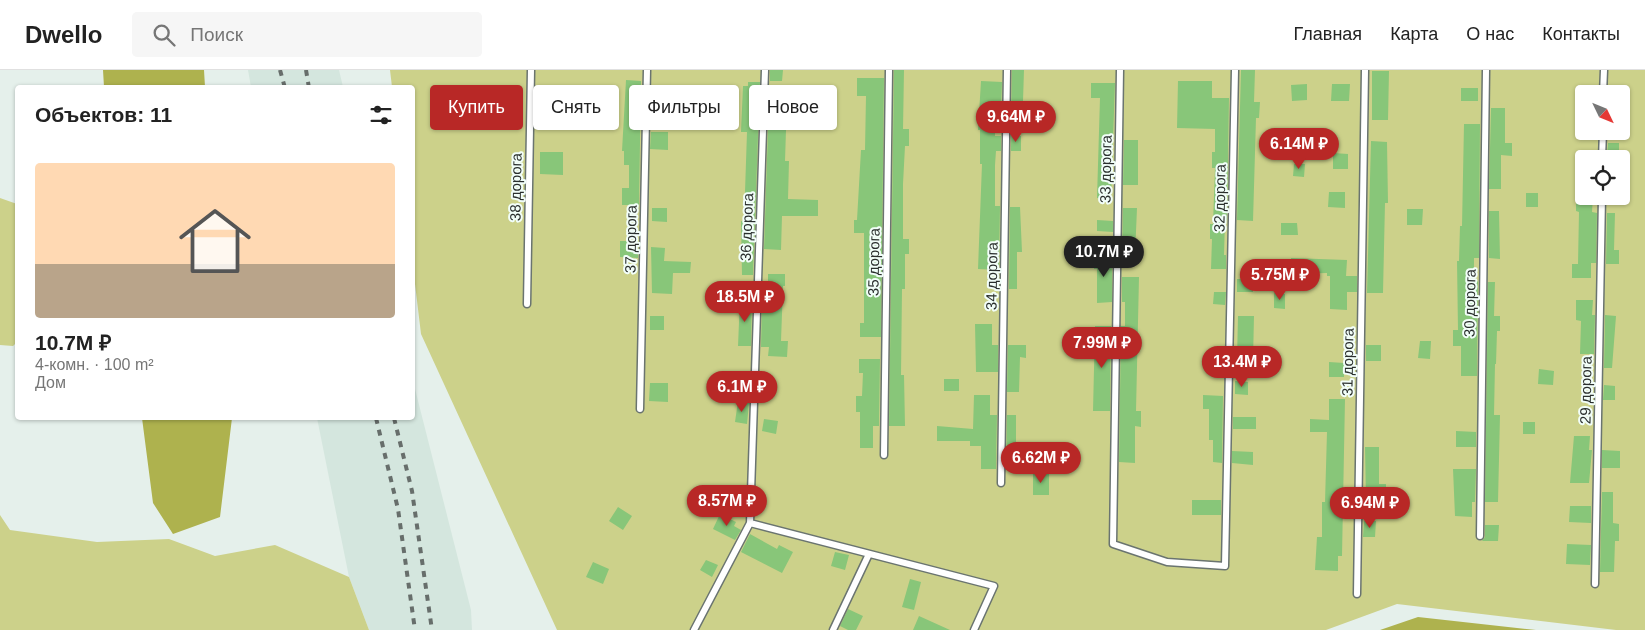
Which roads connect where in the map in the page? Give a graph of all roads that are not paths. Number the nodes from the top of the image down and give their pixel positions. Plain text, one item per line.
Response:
1 (531, 70) edge
2 (647, 70) edge
3 (765, 70) edge
4 (889, 70) edge
5 (1007, 70) edge
6 (1120, 70) edge
7 (1235, 70) edge
8 (1365, 70) edge
9 (1486, 70) edge
10 (1604, 70) edge
11 (1604, 85) edge
12 (1602, 205) edge
13 (526, 304) dead end
14 (640, 408) dead end
15 (884, 455) dead end
16 (1001, 483) dead end
17 (750, 523) junction
18 (1480, 536) dead end
19 (869, 554) junction
20 (1225, 566) joint
21 (1595, 584) dead end
22 (1357, 594) dead end
23 (694, 630) edge
24 (833, 630) edge
25 (974, 630) edge

1 - 13 lane, 38 дорога
2 - 14 lane, 37 дорога
3 - 17 lane, 36 дорога
4 - 15 lane, 35 дорога
5 - 16 lane, 34 дорога
6 - 20 lane, 33 дорога
7 - 20 lane, 32 дорога
8 - 22 lane, 31 дорога
9 - 18 lane, 30 дорога
10 - 11 lane
12 - 21 lane, 29 дорога
17 - 19 lane
17 - 23 lane
19 - 24 lane
19 - 25 lane

